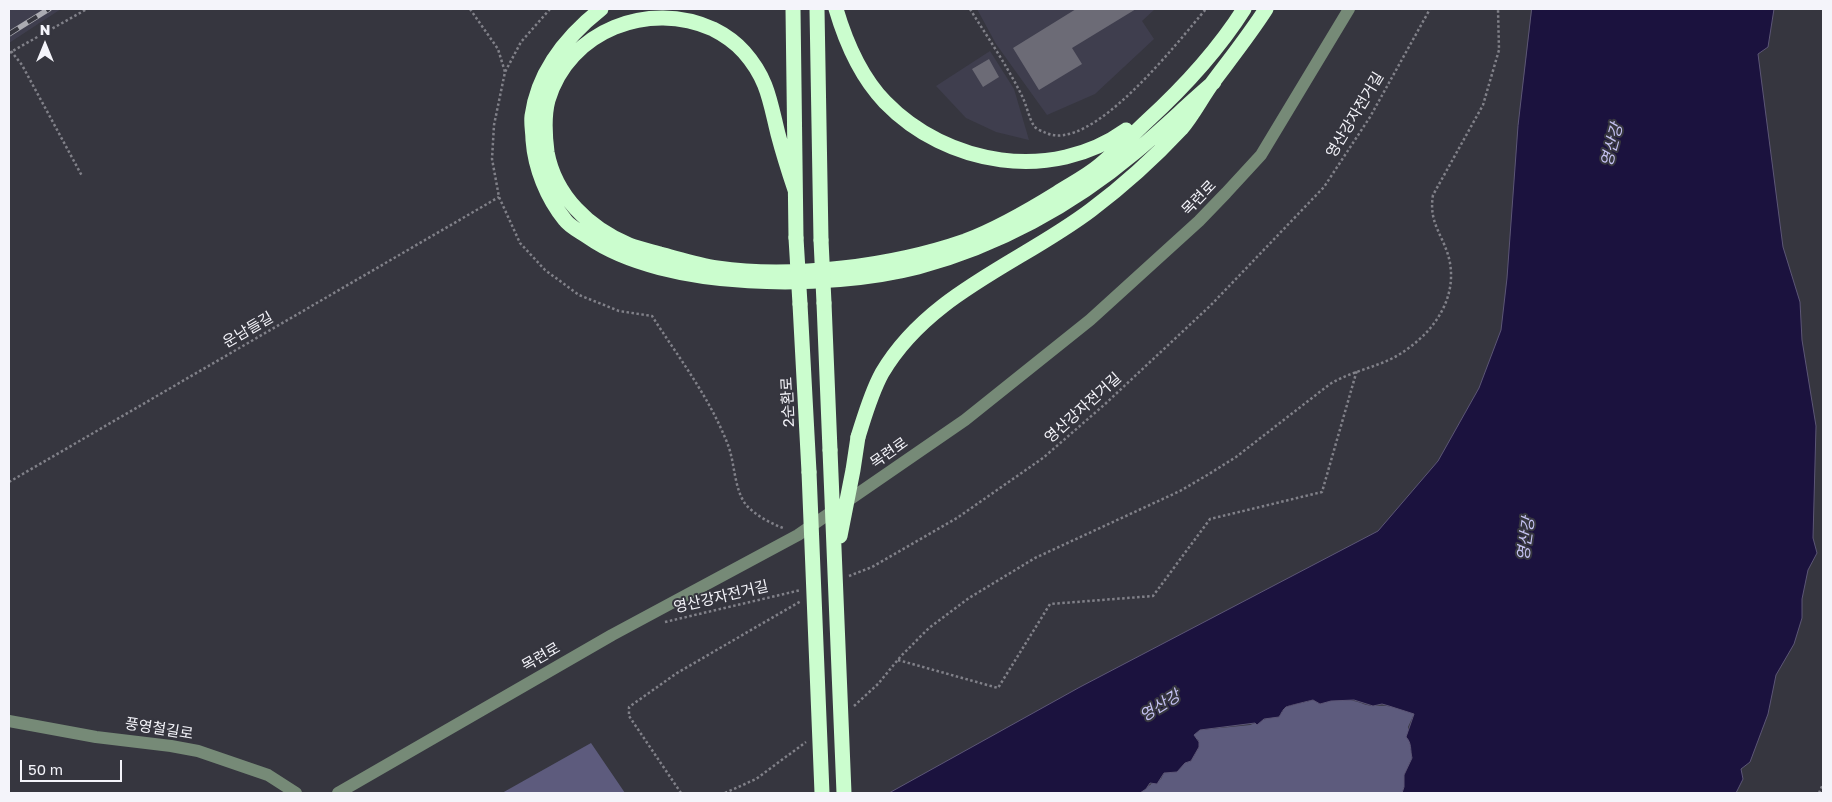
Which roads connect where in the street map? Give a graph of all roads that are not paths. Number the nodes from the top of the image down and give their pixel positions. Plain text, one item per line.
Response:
1 (601, 9) edge
2 (793, 9) edge
3 (817, 9) edge
4 (836, 9) edge
5 (1244, 9) edge
6 (1266, 9) edge
7 (1348, 9) edge
8 (1214, 82) junction
9 (1176, 94) junction
10 (795, 190) junction
11 (835, 560) junction
12 (9, 721) edge
13 (296, 793) edge
14 (338, 793) edge
15 (822, 793) edge
16 (844, 793) edge

1 - 8 highway
2 - 10 highway, 2순환로
3 - 11 highway, bridge
4 - 9 highway
5 - 9 highway
6 - 8 highway
7 - 14 street, 목련로
8 - 11 highway, bridge
9 - 10 highway
10 - 15 highway, 2순환로, bridge
11 - 16 highway, bridge
12 - 13 street, 풍영철길로

